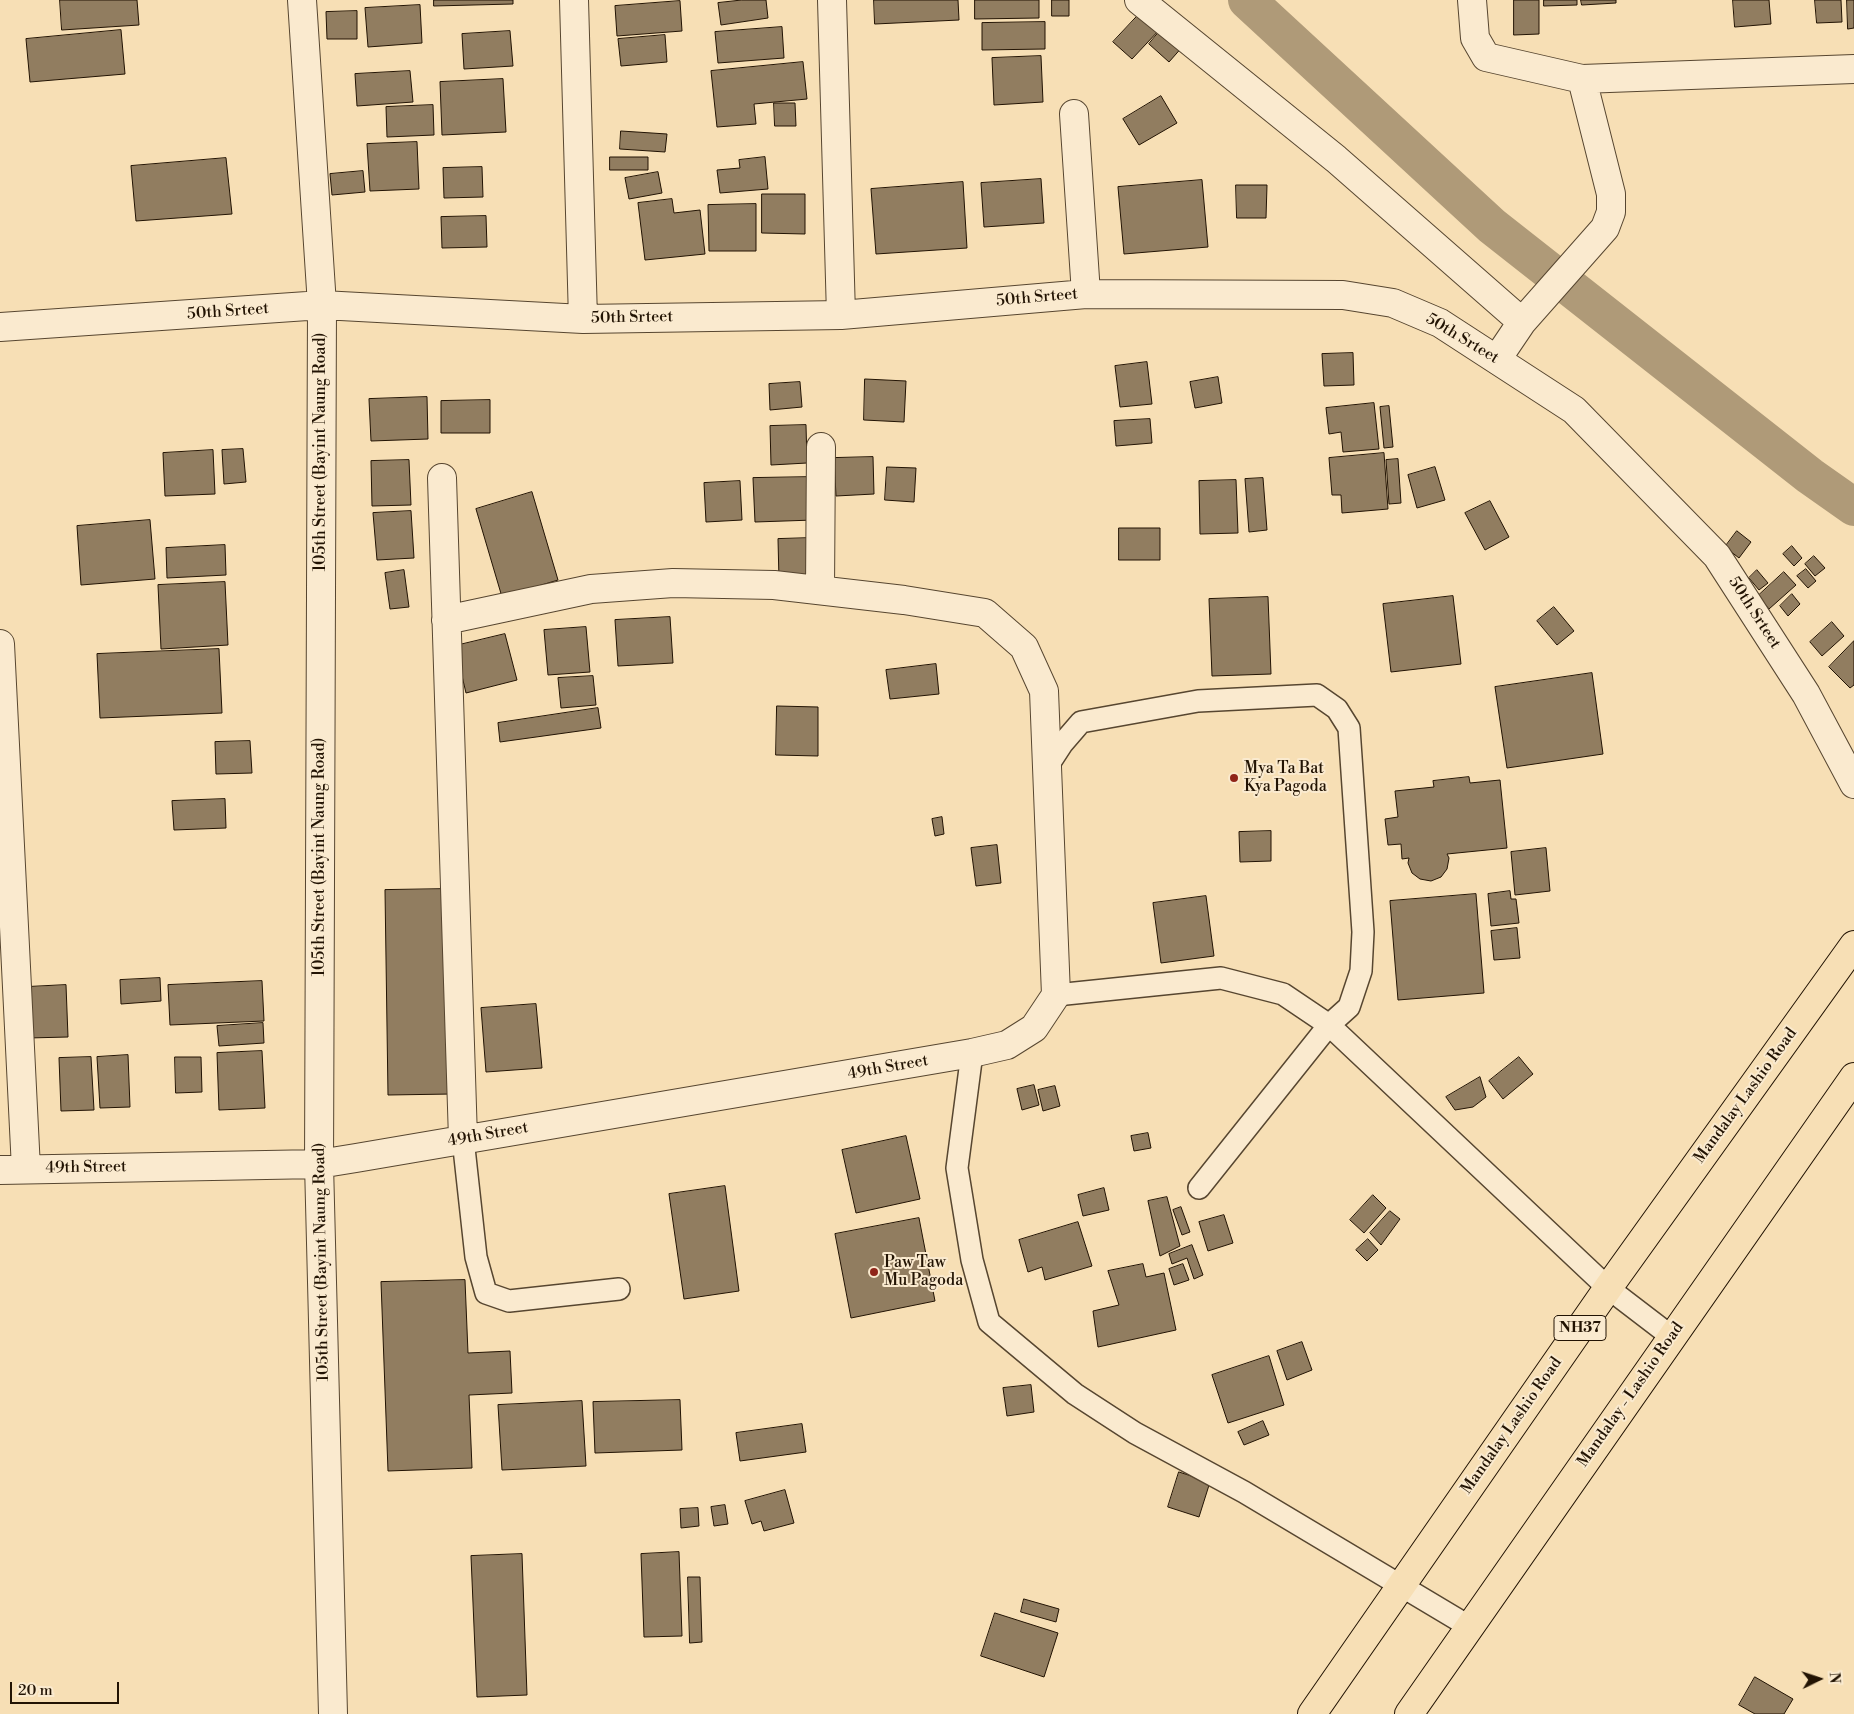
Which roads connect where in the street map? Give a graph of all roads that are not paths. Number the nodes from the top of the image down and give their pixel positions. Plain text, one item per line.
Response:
1 (302, 0) edge
2 (574, 0) edge
3 (832, 0) edge
4 (1139, 0) edge
5 (1472, 0) edge
6 (1854, 69) edge
7 (1582, 79) junction
8 (1074, 114) dead end
9 (1086, 294) junction
10 (322, 305) junction
11 (841, 315) junction
12 (583, 319) junction
13 (1522, 322) junction
14 (0, 327) edge
15 (1497, 360) junction
16 (821, 447) dead end
17 (442, 478) dead end
18 (820, 590) junction
19 (446, 620) junction
20 (0, 644) edge
21 (1046, 767) junction
22 (1854, 784) edge
23 (1854, 945) edge
24 (1056, 995) junction
25 (1329, 1025) junction
26 (972, 1053) junction
27 (1854, 1076) edge
28 (463, 1139) junction
29 (318, 1164) junction
30 (13, 1170) edge
31 (1199, 1188) dead end
32 (1608, 1288) junction
33 (619, 1289) dead end
34 (1672, 1337) junction
35 (1401, 1586) junction
36 (1470, 1627) junction
37 (333, 1714) edge
38 (1312, 1714) edge
39 (1409, 1714) edge

1 - 10 street, 105th Street (Bayint Naung Road)
2 - 12 street
3 - 11 street
4 - 13 street
5 - 7 street
6 - 7 street
7 - 13 street
8 - 9 street
9 - 11 street, 50th Srteet
9 - 15 street, 50th Srteet
10 - 12 street, 50th Srteet
10 - 14 street, 50th Srteet
10 - 29 street, 105th Street (Bayint Naung Road)
11 - 12 street, 50th Srteet
13 - 15 street
15 - 22 street, 50th Srteet
16 - 18 street
17 - 19 street
18 - 19 street
18 - 21 street
19 - 28 street
20 - 30 street
21 - 24 street
21 - 25 lane
23 - 32 highway, Mandalay Lashio Road / NH37
24 - 25 lane
24 - 26 street, 49th Street
25 - 31 lane
25 - 32 lane
26 - 28 street, 49th Street
26 - 35 lane
27 - 34 highway, Mandalay - Lashio Road
28 - 29 street, 49th Street
28 - 33 lane
29 - 30 street, 49th Street
29 - 37 street, 105th Street (Bayint Naung Road)
32 - 34 lane
32 - 35 highway, Mandalay Lashio Road / NH37
34 - 36 highway, Mandalay - Lashio Road
35 - 36 lane
35 - 38 highway, Mandalay Lashio Road / NH37
36 - 39 highway, Mandalay - Lashio Road

